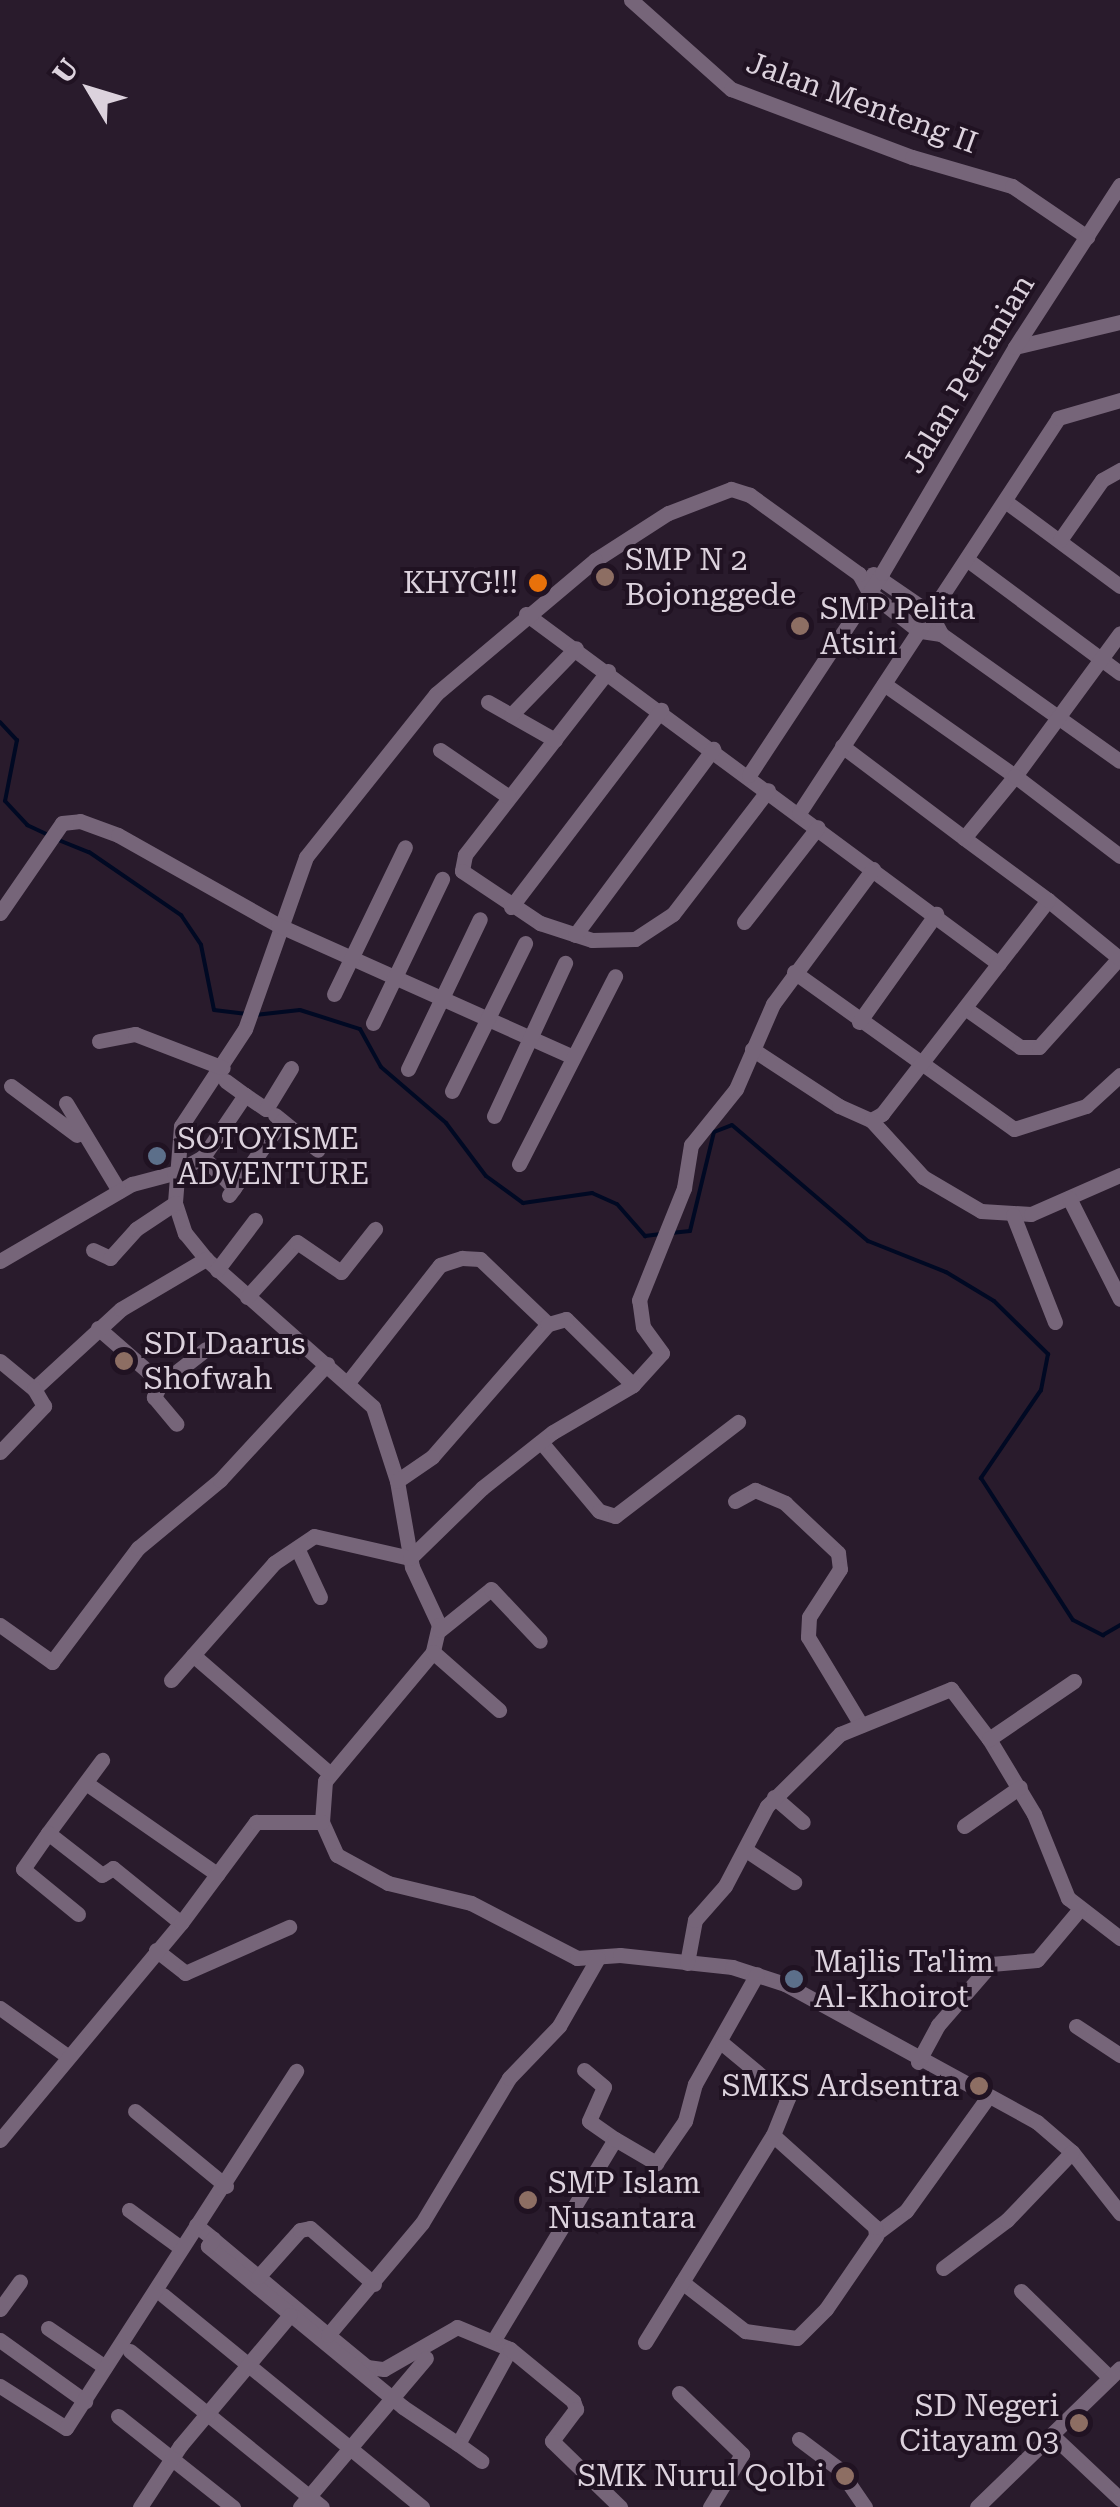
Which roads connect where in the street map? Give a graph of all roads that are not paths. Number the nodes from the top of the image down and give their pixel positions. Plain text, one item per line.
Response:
1 (631, 0) edge
2 (1119, 189) edge
3 (1088, 237) junction
4 (1120, 322) edge
5 (1015, 347) junction
6 (1120, 400) edge
7 (1120, 470) edge
8 (1006, 501) junction
9 (1060, 540) junction
10 (969, 560) junction
11 (859, 574) junction
12 (882, 574) junction
13 (1120, 586) edge
14 (868, 592) junction
15 (930, 613) junction
16 (526, 614) junction
17 (919, 631) junction
18 (1120, 633) edge
19 (941, 634) junction
20 (576, 648) junction
21 (1101, 659) junction
22 (608, 671) junction
23 (1120, 673) edge
24 (884, 684) junction
25 (488, 702) dead end
26 (661, 710) junction
27 (511, 715) junction
28 (1060, 715) junction
29 (555, 740) junction
30 (842, 746) junction
31 (713, 749) junction
32 (440, 750) dead end
33 (1120, 761) edge
34 (748, 776) junction
35 (1015, 776) junction
36 (768, 790) junction
37 (509, 796) junction
38 (799, 813) junction
39 (818, 827) junction
40 (964, 838) junction
41 (405, 847) dead end
42 (1120, 856) edge
43 (873, 868) junction
44 (442, 878) dead end
45 (1048, 900) junction
46 (510, 907) junction
47 (0, 913) edge
48 (936, 914) junction
49 (480, 919) dead end
50 (744, 922) dead end
51 (278, 926) junction
52 (575, 935) junction
53 (525, 943) dead end
54 (354, 955) junction
55 (1120, 957) edge
56 (565, 963) dead end
57 (999, 964) junction
58 (794, 972) junction
59 (396, 975) junction
60 (615, 976) dead end
61 (334, 994) dead end
62 (443, 997) junction
63 (964, 1008) junction
64 (488, 1018) junction
65 (858, 1022) junction
66 (373, 1023) dead end
67 (532, 1038) junction
68 (99, 1041) dead end
69 (752, 1048) junction
70 (573, 1057) junction
71 (920, 1066) junction
72 (292, 1068) dead end
73 (408, 1069) dead end
74 (225, 1075) junction
75 (1120, 1075) edge
76 (11, 1086) dead end
77 (452, 1090) dead end
78 (246, 1095) junction
79 (66, 1102) dead end
80 (266, 1109) junction
81 (494, 1116) dead end
82 (871, 1120) junction
83 (282, 1121) junction
84 (80, 1137) junction
85 (318, 1150) dead end
86 (203, 1157) junction
87 (519, 1164) dead end
88 (174, 1173) junction
89 (1120, 1175) edge
90 (120, 1191) junction
91 (1069, 1198) junction
92 (175, 1203) junction
93 (1012, 1215) junction
94 (255, 1220) dead end
95 (375, 1228) dead end
96 (92, 1250) dead end
97 (1120, 1260) edge
98 (0, 1261) edge
99 (212, 1264) junction
100 (1101, 1266) junction
101 (248, 1297) junction
102 (1120, 1299) edge
103 (1054, 1322) dead end
104 (548, 1324) junction
105 (98, 1328) junction
106 (206, 1348) dead end
107 (0, 1361) edge
108 (326, 1364) junction
109 (349, 1381) junction
110 (161, 1384) junction
111 (633, 1385) junction
112 (34, 1389) junction
113 (738, 1422) dead end
114 (176, 1424) dead end
115 (541, 1442) junction
116 (0, 1452) edge
117 (397, 1481) junction
118 (735, 1502) dead end
119 (298, 1550) junction
120 (410, 1558) junction
121 (320, 1597) dead end
122 (0, 1625) edge
123 (440, 1630) junction
124 (540, 1641) dead end
125 (433, 1652) junction
126 (193, 1655) junction
127 (170, 1680) dead end
128 (1074, 1681) dead end
129 (500, 1710) dead end
130 (861, 1725) junction
131 (989, 1739) junction
132 (102, 1760) dead end
133 (329, 1773) junction
134 (86, 1782) junction
135 (1020, 1787) junction
136 (774, 1798) junction
137 (322, 1822) junction
138 (803, 1822) dead end
139 (964, 1826) dead end
140 (48, 1832) junction
141 (746, 1850) junction
142 (217, 1874) junction
143 (794, 1882) dead end
144 (1079, 1910) junction
145 (78, 1914) dead end
146 (181, 1924) junction
147 (290, 1927) dead end
148 (1120, 1938) edge
149 (156, 1950) junction
150 (598, 1958) junction
151 (688, 1963) junction
152 (757, 1974) junction
153 (0, 2008) edge
154 (1076, 2026) dead end
155 (722, 2043) junction
156 (66, 2054) junction
157 (1120, 2055) edge
158 (918, 2062) junction
159 (584, 2070) dead end
160 (296, 2071) dead end
161 (988, 2097) junction
162 (134, 2111) dead end
163 (772, 2135) junction
164 (615, 2139) junction
165 (0, 2140) edge
166 (1072, 2152) junction
167 (226, 2186) junction
168 (129, 2210) dead end
169 (1120, 2213) edge
170 (196, 2225) junction
171 (878, 2232) junction
172 (213, 2238) junction
173 (181, 2248) junction
174 (943, 2268) dead end
175 (258, 2276) junction
176 (20, 2281) dead end
177 (682, 2282) junction
178 (374, 2284) junction
179 (1021, 2291) dead end
180 (163, 2295) dead end
181 (0, 2309) edge
182 (290, 2314) junction
183 (48, 2328) dead end
184 (328, 2334) junction
185 (437, 2336) junction
186 (495, 2338) junction
187 (0, 2340) edge
188 (645, 2342) dead end
189 (510, 2349) junction
190 (130, 2351) dead end
191 (248, 2364) junction
192 (105, 2367) junction
193 (1115, 2373) edge
194 (0, 2386) edge
195 (679, 2393) dead end
196 (86, 2401) junction
197 (398, 2403) junction
198 (207, 2414) junction
199 (118, 2416) dead end
200 (1054, 2437) junction
201 (800, 2439) dead end
202 (458, 2444) junction
203 (350, 2448) junction
204 (481, 2461) dead end
205 (172, 2462) junction
206 (1120, 2499) edge
207 (304, 2502) edge
208 (140, 2507) edge
209 (233, 2507) edge
210 (322, 2507) edge
211 (422, 2507) edge
212 (620, 2507) edge
213 (710, 2507) edge
214 (865, 2507) edge
215 (978, 2507) edge

1 - 3 street, Jalan Menteng II
2 - 3 street, Jalan Pertanian
3 - 5 street, Jalan Pertanian
4 - 5 street
5 - 12 street, Jalan Pertanian
6 - 8 street
7 - 9 street
8 - 9 street
8 - 10 street
9 - 13 street
10 - 15 street
10 - 21 street
11 - 12 street
11 - 14 street
11 - 16 street
12 - 14 street, Jalan Pertanian
12 - 15 street
14 - 17 street
14 - 34 street, Jalan Pertanian
15 - 17 street
15 - 19 street
16 - 20 street
16 - 51 street
17 - 19 street
17 - 24 street
18 - 21 street
19 - 28 street
20 - 22 street
20 - 27 street
21 - 23 street
21 - 28 street
22 - 26 street
22 - 29 street
24 - 30 street
24 - 35 street
25 - 27 street
26 - 31 street
26 - 46 street
27 - 29 street
28 - 33 street
28 - 35 street
29 - 37 street
30 - 38 street
30 - 40 street
31 - 34 street
31 - 52 street
32 - 37 street
34 - 36 street
35 - 40 street
35 - 42 street
36 - 38 street
36 - 52 street
37 - 46 street
38 - 39 street
39 - 43 street
39 - 50 street
40 - 45 street
41 - 54 street
43 - 48 street
43 - 58 street
44 - 59 street
45 - 55 street
45 - 57 street
46 - 52 street
47 - 51 street
48 - 57 street
48 - 65 street
49 - 62 street
51 - 54 street
51 - 74 street
53 - 64 street
54 - 59 street
54 - 61 street
55 - 63 street
56 - 67 street
57 - 63 street
58 - 65 street
58 - 69 street
59 - 62 street
59 - 66 street
60 - 70 street
62 - 64 street
62 - 73 street
63 - 71 street
64 - 67 street
64 - 77 street
65 - 71 street
67 - 70 street
67 - 81 street
68 - 74 street
69 - 82 street
69 - 111 street
70 - 87 street
71 - 75 street
71 - 82 street
72 - 80 street
74 - 78 street
74 - 88 street
76 - 84 street
78 - 80 street
78 - 86 street
79 - 84 street
80 - 83 street
82 - 93 street
83 - 85 street
83 - 86 street
84 - 90 street
86 - 88 street
88 - 90 street
88 - 92 street
89 - 91 street
90 - 98 street
91 - 93 street
91 - 100 street
92 - 96 street
92 - 99 street
93 - 103 street
94 - 99 street
95 - 101 street
97 - 100 street
99 - 101 street
99 - 105 street
100 - 102 street
101 - 108 street
104 - 109 street
104 - 111 street
104 - 117 street
105 - 110 street
105 - 112 street
106 - 110 street
107 - 112 street
108 - 109 street
108 - 122 street
109 - 117 street
110 - 114 street
111 - 115 street
112 - 116 street
113 - 115 street
115 - 120 street
117 - 120 street
118 - 130 street
119 - 120 street
119 - 121 street
119 - 126 street
120 - 123 street
123 - 124 street
123 - 125 street
125 - 129 street
125 - 133 street
126 - 127 street
126 - 133 street
128 - 131 street
130 - 131 street
130 - 136 street
131 - 135 street
132 - 134 street
133 - 137 street
134 - 140 street
134 - 142 street
135 - 139 street
135 - 144 street
136 - 138 street
136 - 141 street
137 - 142 street
137 - 150 street
140 - 145 street
140 - 146 street
141 - 143 street
141 - 151 street
142 - 146 street
144 - 148 street
144 - 158 street
146 - 149 street
147 - 149 street
149 - 156 street
150 - 151 street
150 - 178 street
151 - 152 street
152 - 155 street
152 - 158 street
153 - 156 street
154 - 157 street
155 - 163 street
155 - 164 street
156 - 165 street
158 - 161 street
159 - 164 street
160 - 167 street
161 - 166 street
161 - 171 street
162 - 167 street
163 - 171 street
163 - 177 street
164 - 186 street
166 - 169 street
166 - 174 street
167 - 170 street
168 - 173 street
170 - 172 street
170 - 173 street
171 - 177 street
172 - 175 street
172 - 182 street
173 - 192 street
175 - 178 street
175 - 184 street
176 - 181 street
177 - 188 street
178 - 184 street
179 - 193 street
180 - 191 street
182 - 191 street
182 - 197 street
183 - 192 street
184 - 185 street
185 - 186 street
185 - 197 street
186 - 189 street
187 - 196 street
189 - 202 street
189 - 212 street
190 - 198 street
191 - 198 street
191 - 203 street
192 - 196 street
193 - 200 street
194 - 196 street
195 - 213 street
197 - 202 street
197 - 203 street
198 - 205 street
198 - 207 street
199 - 205 street
200 - 206 street
200 - 215 street
201 - 214 street
202 - 204 street
203 - 207 street
203 - 211 street
205 - 208 street
205 - 209 street
207 - 210 street

